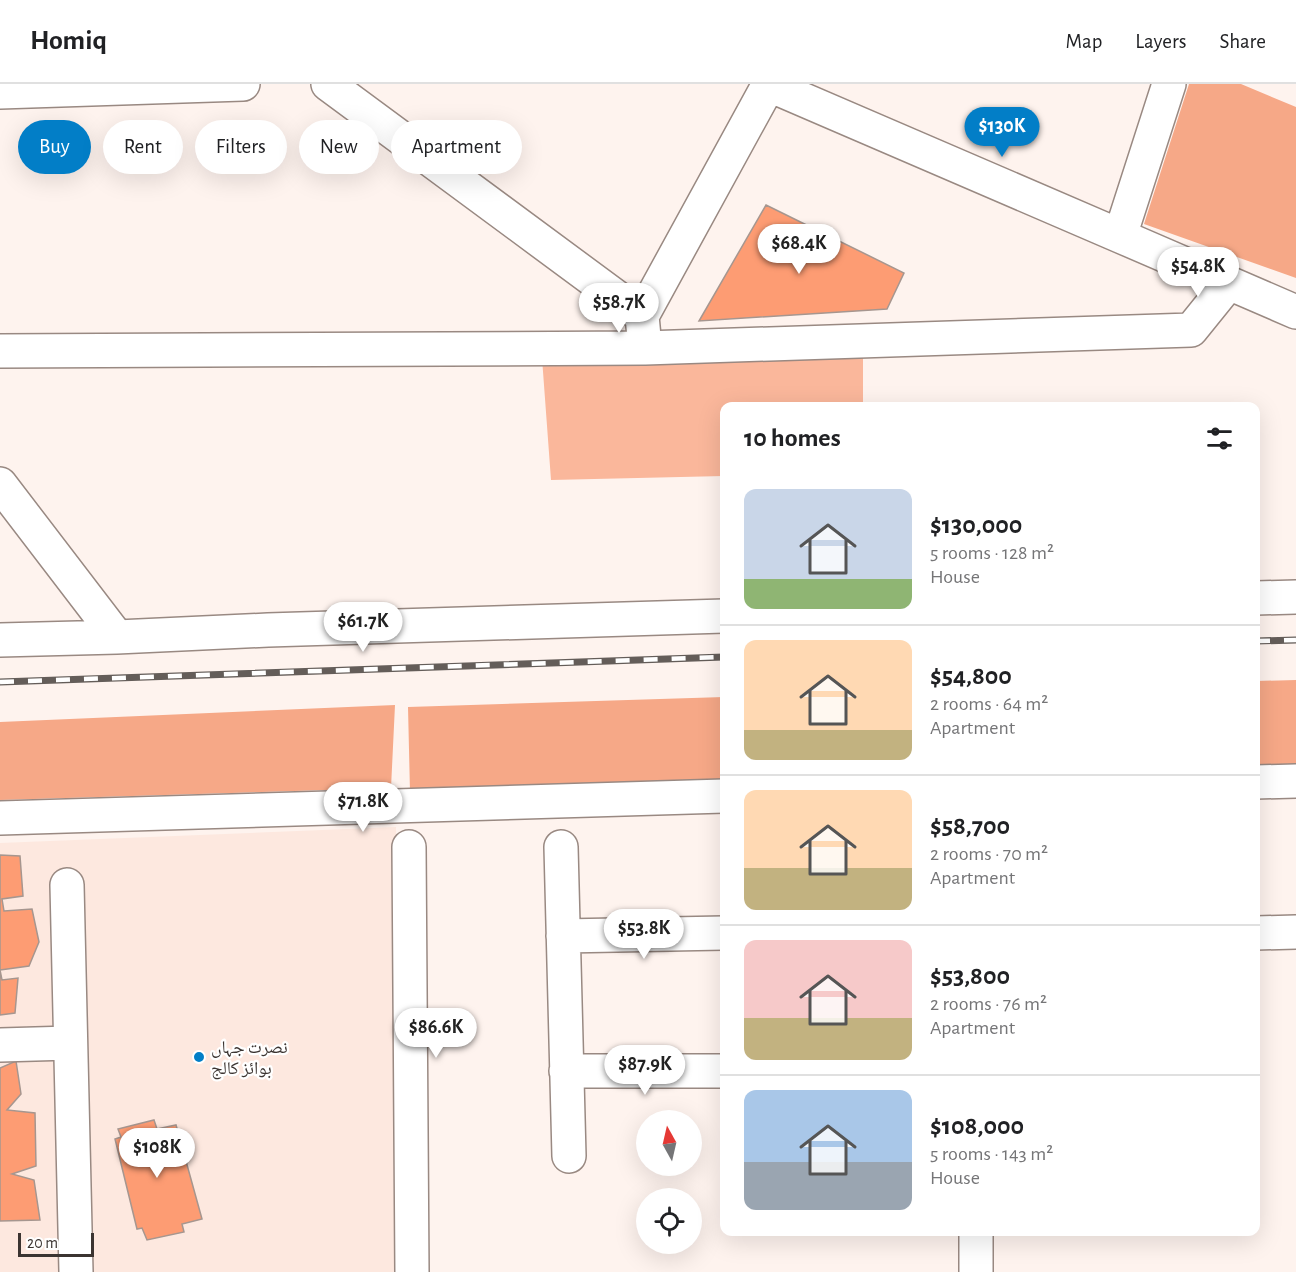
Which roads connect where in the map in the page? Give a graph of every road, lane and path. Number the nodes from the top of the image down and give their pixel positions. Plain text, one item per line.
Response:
1 (243, 84) edge
2 (328, 84) edge
3 (768, 84) edge
4 (1169, 84) edge
5 (0, 92) edge
6 (1120, 236) junction
7 (1229, 283) junction
8 (1296, 312) edge
9 (642, 316) junction
10 (645, 348) junction
11 (0, 351) edge
12 (3, 491) edge
13 (1296, 597) edge
14 (1260, 598) edge
15 (720, 616) edge
16 (117, 637) junction
17 (0, 640) edge
18 (1296, 781) edge
19 (1260, 782) edge
20 (720, 796) edge
21 (0, 818) edge
22 (409, 847) dead end
23 (561, 847) dead end
24 (67, 885) dead end
25 (1296, 932) edge
26 (720, 933) edge
27 (1260, 933) edge
28 (563, 936) junction
29 (70, 1043) junction
30 (0, 1045) edge
31 (566, 1071) junction
32 (720, 1071) edge
33 (569, 1156) dead end
34 (976, 1236) edge
35 (76, 1272) edge
36 (412, 1272) edge
37 (976, 1272) edge

1 - 5 street
2 - 9 street
3 - 6 street
3 - 9 street
4 - 6 street
6 - 7 street
7 - 8 street
7 - 10 street
9 - 10 street
10 - 11 street
12 - 16 street
13 - 14 street
15 - 16 street
16 - 17 street
18 - 19 street
20 - 21 street
22 - 36 street
23 - 28 street
24 - 29 street
25 - 27 street
26 - 28 street
28 - 31 street
29 - 30 street
29 - 35 street
31 - 32 street
31 - 33 street
34 - 37 street

